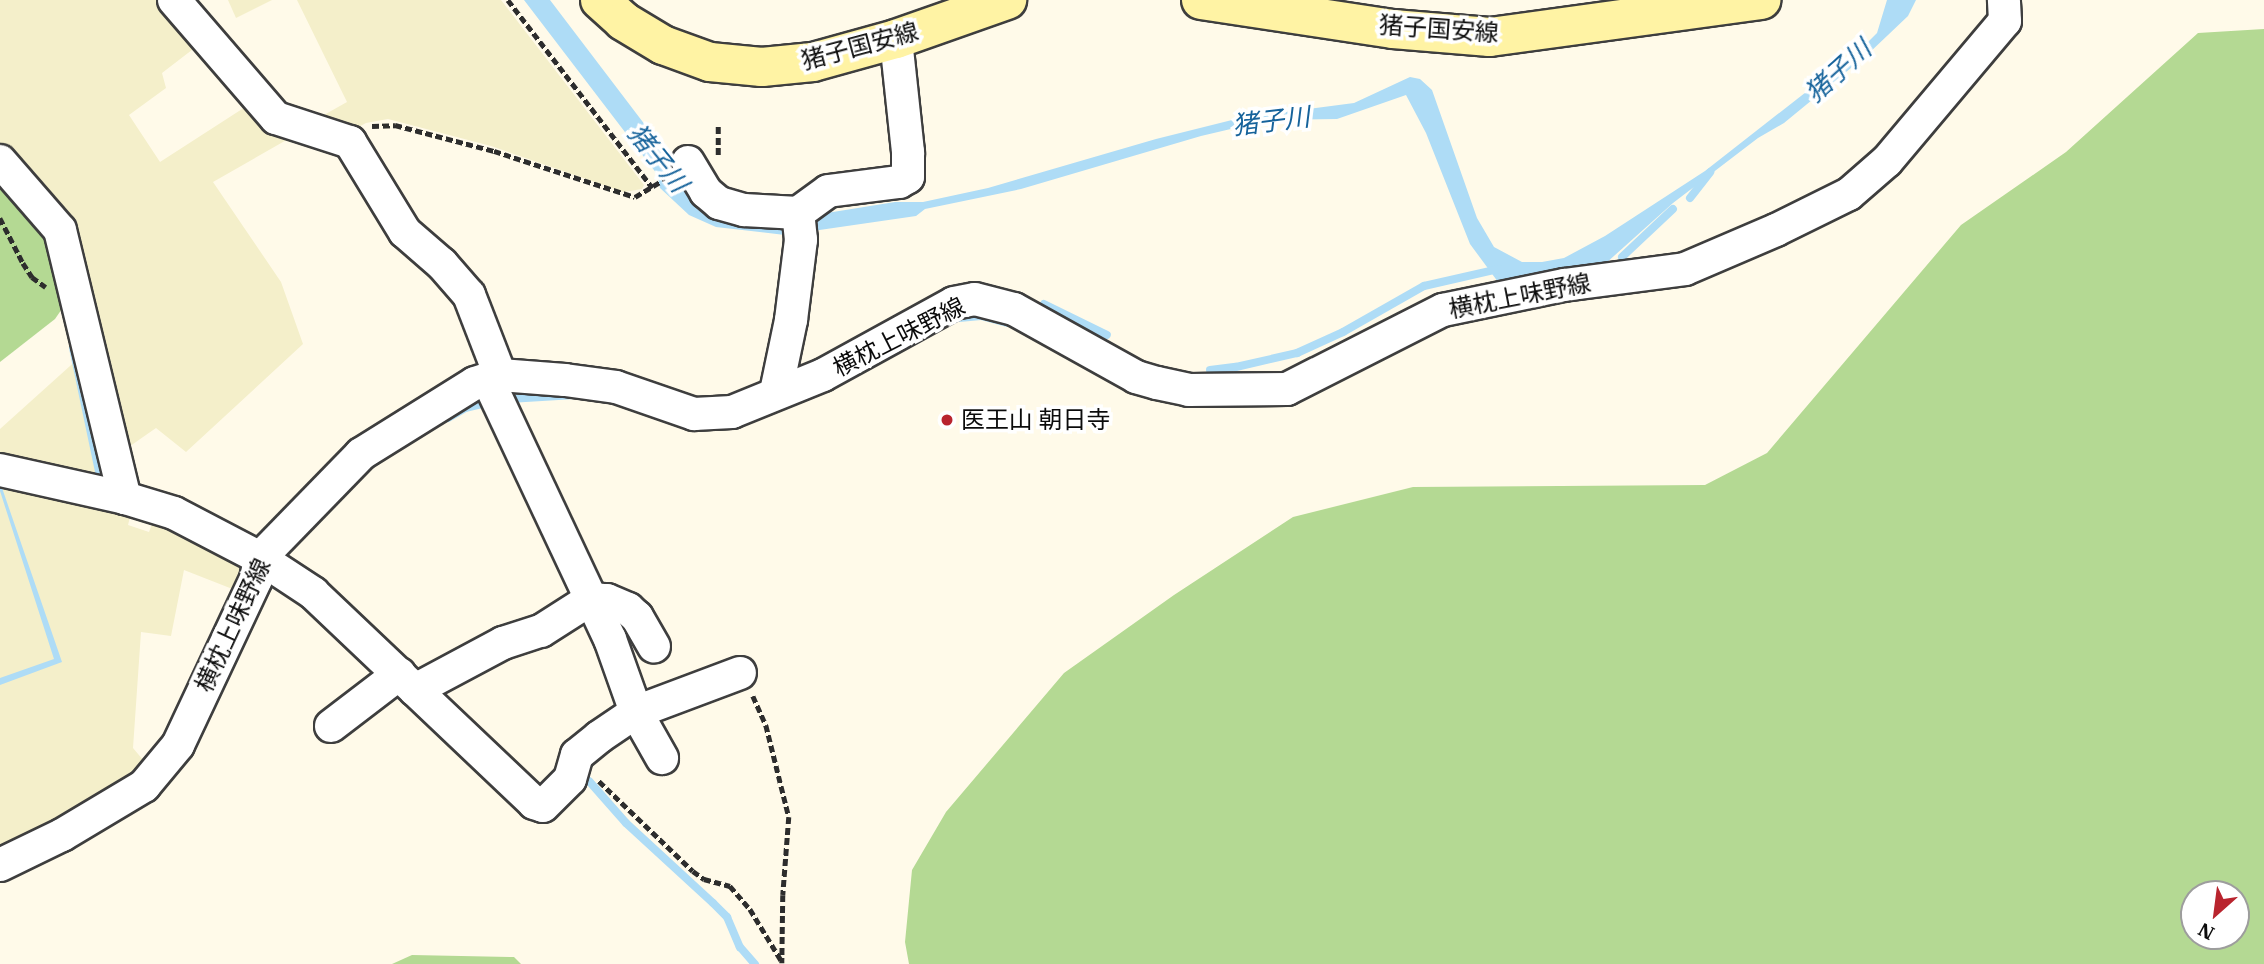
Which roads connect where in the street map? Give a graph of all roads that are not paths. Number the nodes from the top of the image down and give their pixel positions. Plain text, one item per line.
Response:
1 (174, 0) edge
2 (600, 0) edge
3 (1007, 0) edge
4 (1201, 0) edge
5 (1761, 0) edge
6 (2004, 0) edge
7 (896, 39) junction
8 (0, 161) edge
9 (688, 162) road end
10 (798, 213) junction
11 (494, 377) junction
12 (776, 392) junction
13 (0, 470) edge
14 (125, 498) junction
15 (260, 558) junction
16 (591, 599) junction
17 (654, 646) dead end
18 (740, 673) road end
19 (407, 682) junction
20 (636, 712) junction
21 (331, 726) dead end
22 (662, 758) dead end
23 (0, 864) edge

1 - 11 street
2 - 7 main road, 猪子国安線
3 - 7 main road, 猪子国安線
4 - 5 main road, 猪子国安線
6 - 12 street, 横枕上味野線
7 - 10 street
8 - 14 street
9 - 10 street
10 - 12 street
11 - 12 street, 横枕上味野線
11 - 15 street, 横枕上味野線
11 - 16 street
13 - 14 street
14 - 15 street
15 - 19 street
15 - 23 street, 横枕上味野線
16 - 17 street
16 - 19 street
16 - 20 street
18 - 20 street
19 - 20 street
19 - 21 street
20 - 22 street

